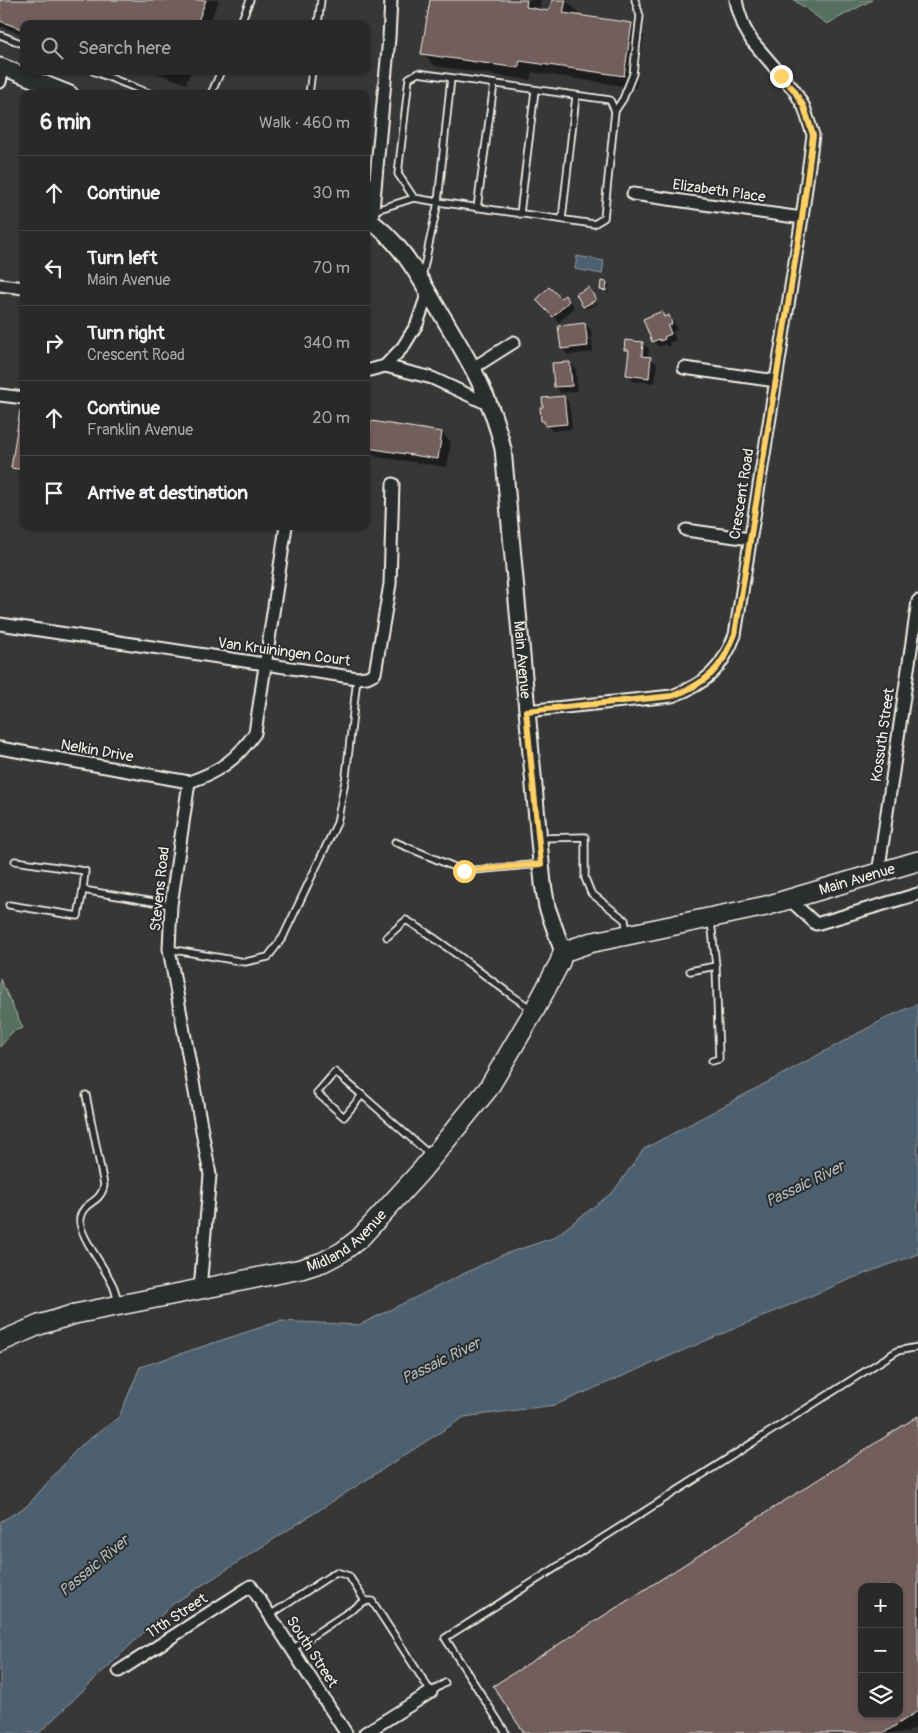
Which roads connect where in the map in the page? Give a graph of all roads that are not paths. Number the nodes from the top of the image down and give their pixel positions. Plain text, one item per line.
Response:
1 (250, 0) edge
2 (321, 0) edge
3 (391, 0) edge
4 (635, 0) edge
5 (736, 0) edge
6 (242, 20) edge
7 (318, 20) edge
8 (0, 35) edge
9 (20, 43) edge
10 (1, 66) edge
11 (20, 74) edge
12 (23, 75) edge
13 (103, 75) edge
14 (218, 75) edge
15 (311, 75) edge
16 (451, 78) junction
17 (0, 82) edge
18 (494, 84) junction
19 (60, 90) edge
20 (141, 90) edge
21 (213, 90) edge
22 (310, 90) edge
23 (535, 90) junction
24 (576, 96) junction
25 (615, 111) junction
26 (633, 194) dead end
27 (414, 198) junction
28 (438, 202) junction
29 (477, 208) junction
30 (520, 214) junction
31 (370, 217) edge
32 (802, 218) junction
33 (562, 219) junction
34 (0, 285) edge
35 (424, 286) junction
36 (20, 288) edge
37 (514, 342) dead end
38 (385, 366) junction
39 (473, 368) junction
40 (684, 368) dead end
41 (370, 370) edge
42 (776, 381) junction
43 (0, 394) edge
44 (20, 397) edge
45 (490, 405) junction
46 (393, 484) dead end
47 (285, 530) edge
48 (686, 530) dead end
49 (750, 539) junction
50 (918, 601) edge
51 (0, 624) edge
52 (265, 665) junction
53 (357, 678) junction
54 (526, 711) junction
55 (0, 748) edge
56 (189, 782) junction
57 (538, 838) junction
58 (395, 842) dead end
59 (15, 861) dead end
60 (918, 861) edge
61 (541, 864) junction
62 (878, 874) junction
63 (83, 890) junction
64 (918, 894) edge
65 (789, 899) junction
66 (171, 904) junction
67 (9, 905) dead end
68 (710, 918) junction
69 (628, 935) junction
70 (387, 937) dead end
71 (169, 949) junction
72 (564, 952) junction
73 (716, 966) junction
74 (690, 971) dead end
75 (534, 1011) junction
76 (712, 1061) dead end
77 (86, 1095) dead end
78 (362, 1095) junction
79 (433, 1157) junction
80 (200, 1289) junction
81 (118, 1306) junction
82 (0, 1342) edge
83 (918, 1347) edge
84 (251, 1586) joint
85 (365, 1601) junction
86 (270, 1615) junction
87 (292, 1650) junction
88 (119, 1671) dead end
89 (445, 1683) dead end
90 (431, 1692) junction
91 (346, 1733) edge
92 (365, 1733) edge
93 (506, 1733) edge

1 - 6 lane
2 - 7 lane
3 - 31 street
4 - 25 lane
5 - 32 street, Crescent Road
8 - 9 lane
10 - 11 street
10 - 17 street
12 - 19 street
13 - 20 lane
14 - 21 lane
15 - 22 lane
16 - 18 lane
16 - 27 lane
16 - 28 lane
18 - 23 lane
18 - 29 lane
23 - 24 lane
23 - 30 lane
24 - 25 lane
24 - 33 lane
25 - 33 lane
26 - 32 street, Elizabeth Place
27 - 28 lane
27 - 31 lane
28 - 29 lane
28 - 35 lane
29 - 30 lane
30 - 33 lane
31 - 35 street, Main Avenue
32 - 42 street, Crescent Road
34 - 36 street
35 - 38 street
35 - 39 street, Main Avenue
37 - 39 street
38 - 41 street
38 - 45 street
39 - 45 street, Main Avenue
40 - 42 street
42 - 49 street, Crescent Road
43 - 44 street
45 - 54 street, Main Avenue
46 - 53 street, Van Kruiningen Court
47 - 52 street
48 - 49 street
49 - 54 street, Crescent Road
50 - 62 street, Kossuth Street
51 - 52 street, Van Kruiningen Court
52 - 53 street, Van Kruiningen Court
52 - 56 street
53 - 71 lane
54 - 57 street, Main Avenue
55 - 56 street, Nelkin Drive
56 - 66 street, Stevens Road
57 - 61 street, Main Avenue
57 - 69 lane
58 - 61 lane
59 - 63 lane
60 - 62 main road, Main Avenue
61 - 72 street, Main Avenue
62 - 65 main road, Main Avenue
63 - 66 lane
63 - 67 lane
64 - 65 street
65 - 68 main road, Main Avenue
66 - 71 street, Stevens Road
68 - 69 main road, Main Avenue
68 - 73 lane
69 - 72 main road, Main Avenue
70 - 75 lane
71 - 80 street, Stevens Road
72 - 75 main road, Midland Avenue
73 - 74 lane
73 - 76 lane
75 - 79 main road, Midland Avenue
77 - 81 lane
78 - 78 lane
78 - 79 lane
79 - 80 main road, Midland Avenue
80 - 81 main road, Midland Avenue
81 - 82 main road, Midland Avenue
83 - 93 lane
84 - 86 street, South Street
84 - 88 street, 11th Street
85 - 86 lane
85 - 87 lane
85 - 90 lane
86 - 87 street, South Street
87 - 91 street, South Street
89 - 90 lane
90 - 92 street

